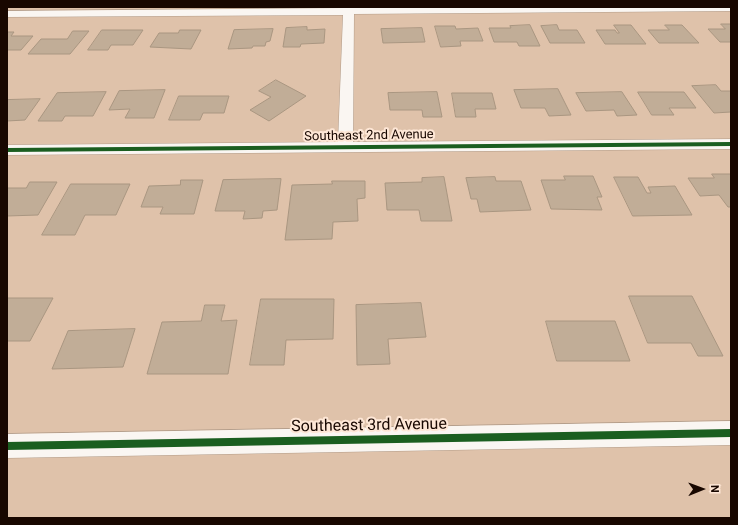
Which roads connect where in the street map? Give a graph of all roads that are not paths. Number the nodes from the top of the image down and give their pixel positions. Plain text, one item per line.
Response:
1 (731, 8) edge
2 (349, 11) junction
3 (7, 14) edge
4 (731, 144) edge
5 (345, 148) junction
6 (7, 150) edge
7 (731, 433) edge
8 (7, 446) edge

1 - 2 street
2 - 3 street
2 - 5 street
4 - 5 street, Southeast 2nd Avenue
5 - 6 street, Southeast 2nd Avenue
7 - 8 street, Southeast 3rd Avenue

